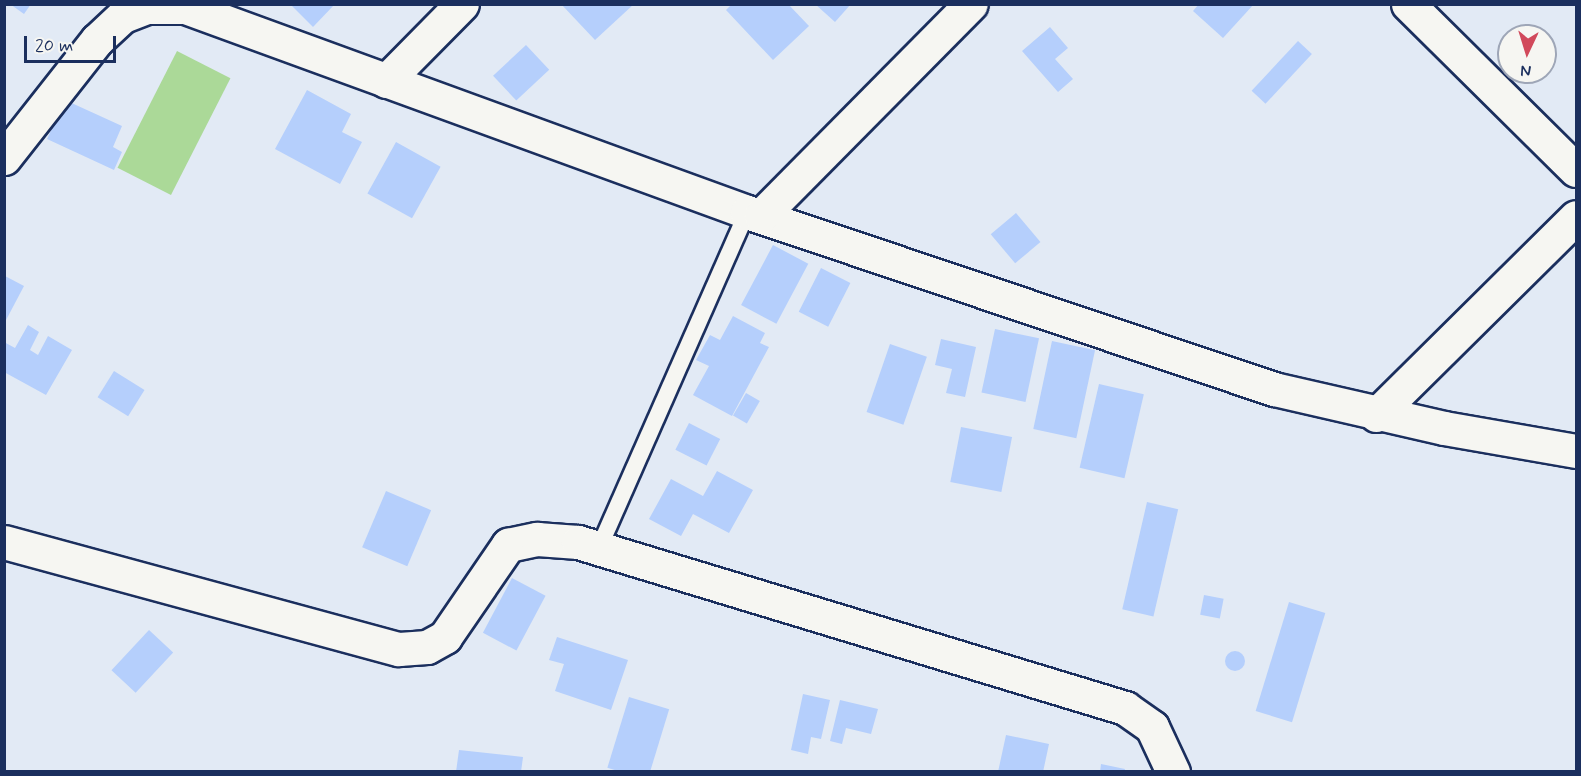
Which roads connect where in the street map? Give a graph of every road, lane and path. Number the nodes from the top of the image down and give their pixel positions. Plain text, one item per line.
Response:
1 (462, 4) edge
2 (971, 4) edge
3 (1408, 4) edge
4 (179, 6) edge
5 (386, 81) junction
6 (4, 158) edge
7 (1576, 171) edge
8 (754, 214) junction
9 (1576, 218) edge
10 (1377, 415) junction
11 (1576, 451) edge
12 (4, 542) edge
13 (599, 548) junction
14 (1173, 771) edge

1 - 5 street
2 - 8 street
3 - 7 street
4 - 5 street
4 - 6 street
5 - 8 street
8 - 10 street
8 - 13 lane
9 - 10 street
10 - 11 street
12 - 13 street
13 - 14 street

